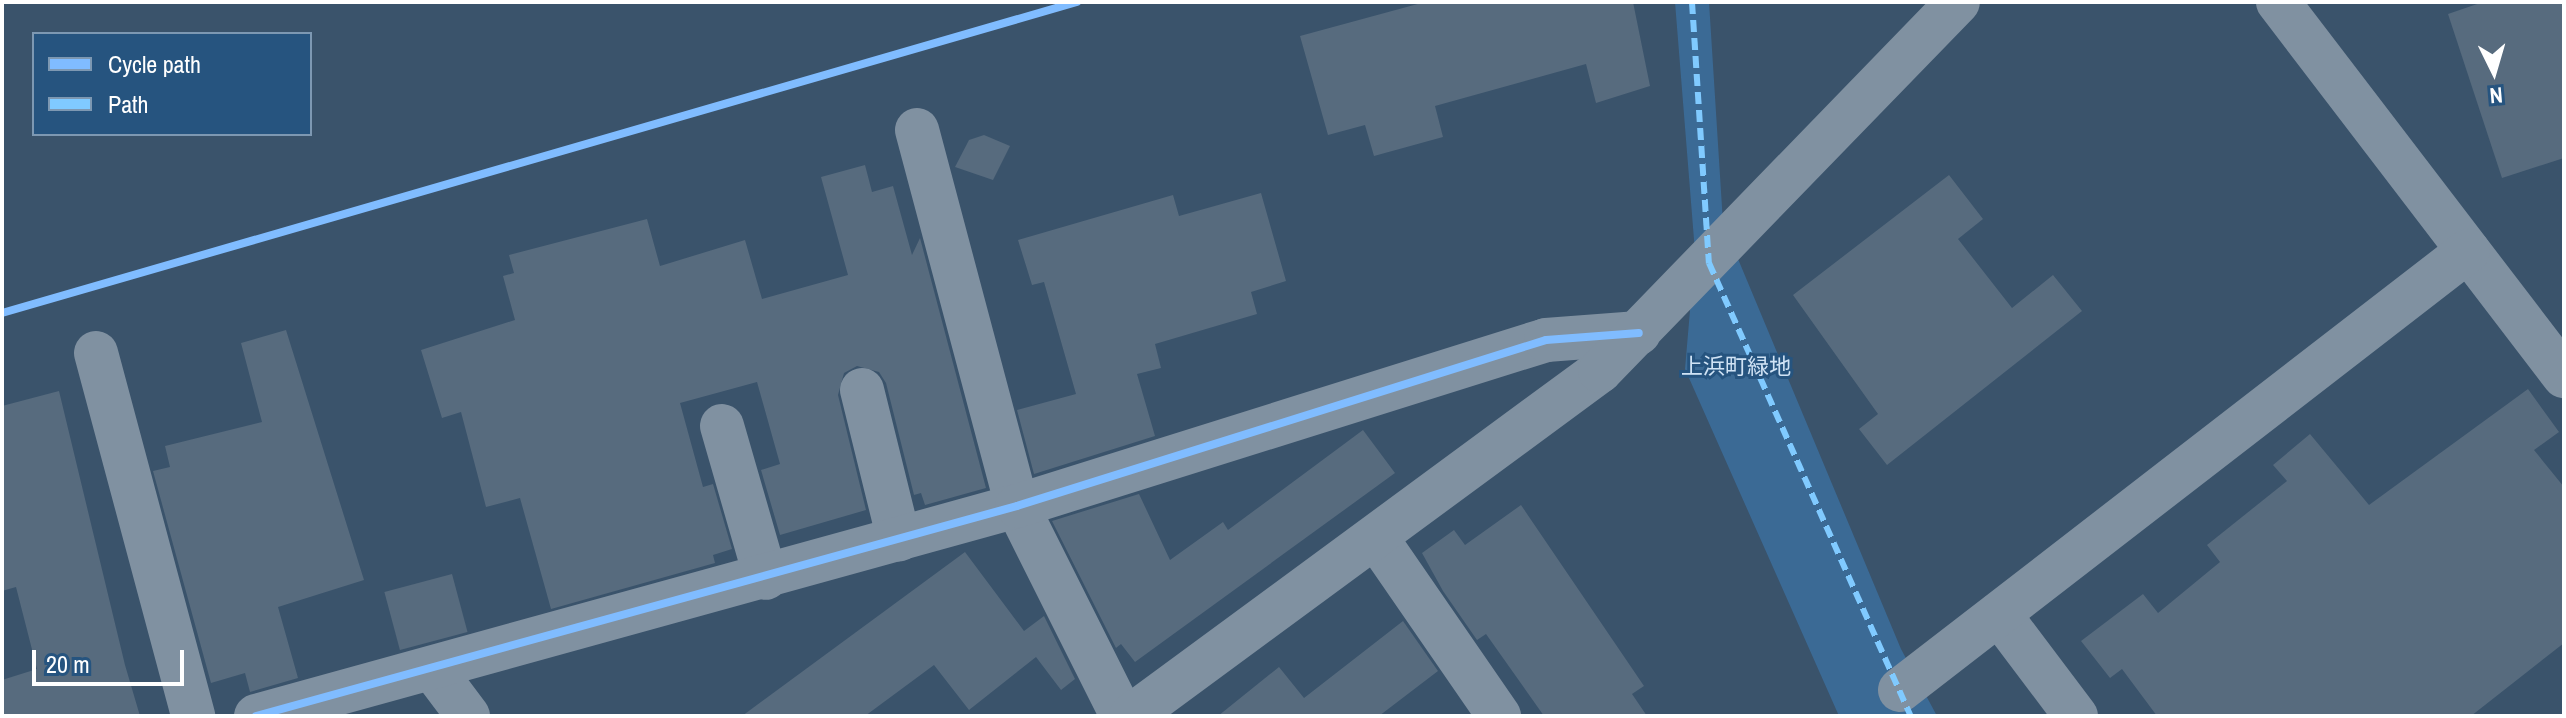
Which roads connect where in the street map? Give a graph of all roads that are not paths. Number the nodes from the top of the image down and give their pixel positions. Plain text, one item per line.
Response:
1 (1958, 2) edge
2 (2278, 2) edge
3 (917, 130) dead end
4 (2468, 251) junction
5 (1639, 333) junction
6 (96, 353) dead end
7 (2564, 376) edge
8 (862, 390) dead end
9 (722, 426) dead end
10 (1017, 506) junction
11 (1377, 539) junction
12 (899, 540) junction
13 (766, 578) junction
14 (1999, 614) junction
15 (435, 672) junction
16 (1900, 690) dead end
17 (193, 716) edge
18 (256, 716) edge
19 (468, 716) edge
20 (1122, 716) edge
21 (1131, 716) edge
22 (1499, 716) edge
23 (2076, 716) edge

1 - 5 street
2 - 4 street
3 - 10 street
4 - 7 street
4 - 14 street
5 - 10 street
5 - 11 street
6 - 17 street
8 - 12 street
9 - 13 street
10 - 12 street
10 - 20 street
11 - 21 street
11 - 22 street
12 - 13 street
13 - 15 street
14 - 16 street
14 - 23 street
15 - 18 street
15 - 19 street

